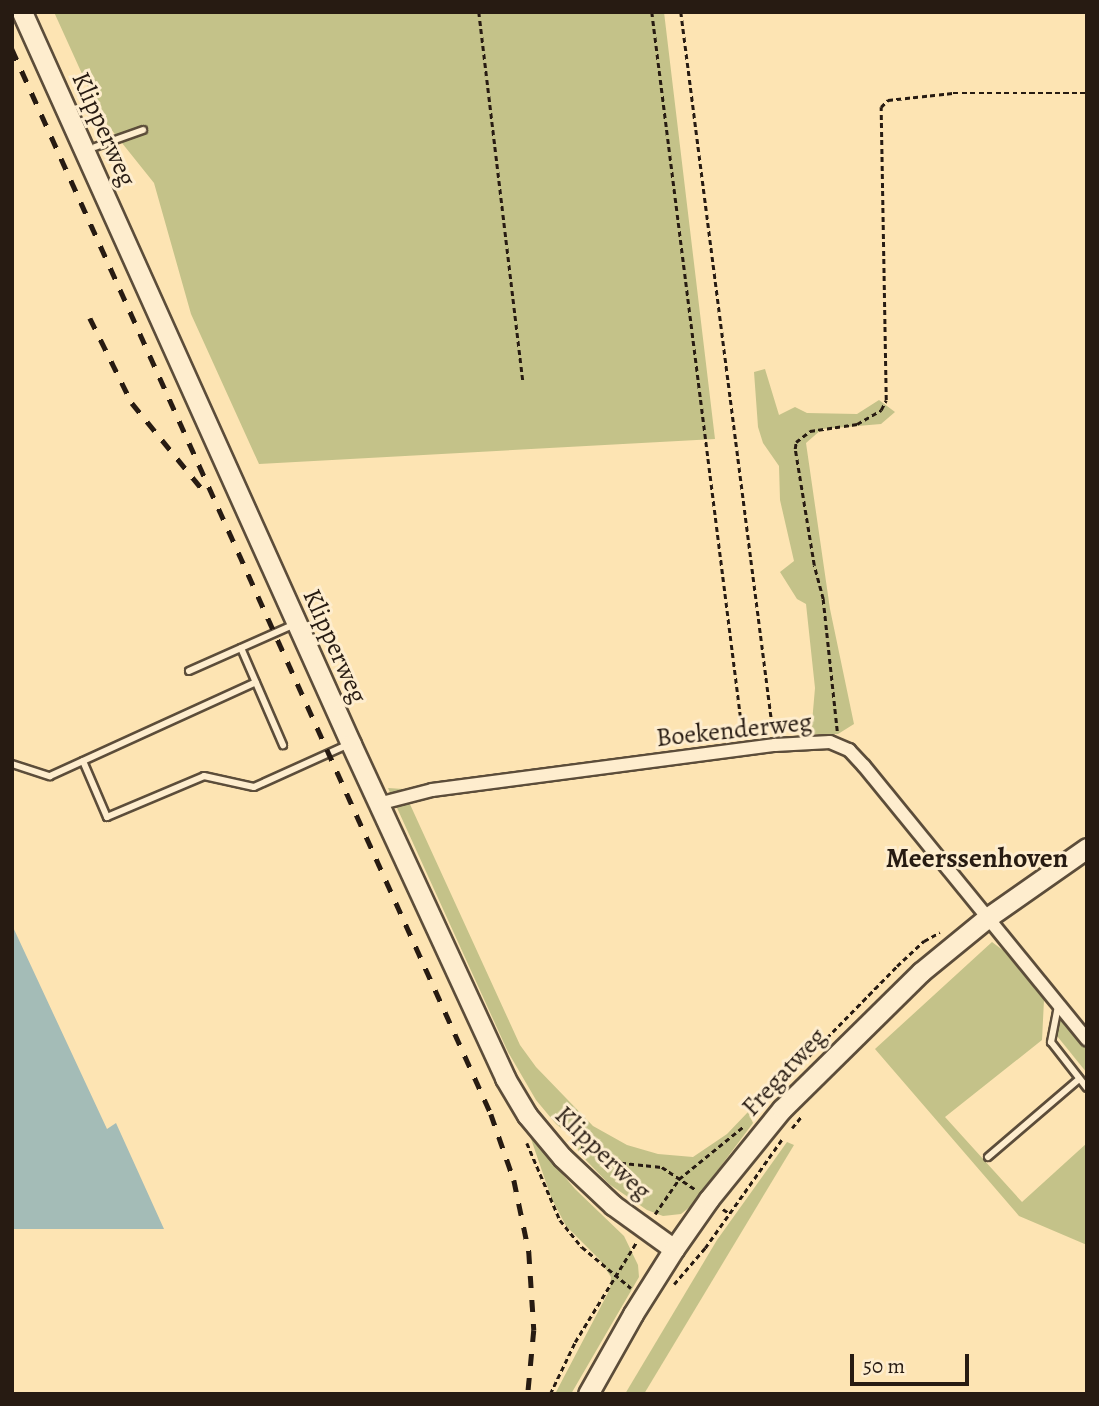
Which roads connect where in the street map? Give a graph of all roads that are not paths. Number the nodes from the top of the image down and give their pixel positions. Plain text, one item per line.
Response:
1 (22, 12) edge
2 (143, 130) dead end
3 (95, 147) dead end
4 (296, 624) junction
5 (241, 648) junction
6 (189, 671) dead end
7 (256, 682) junction
8 (351, 744) junction
9 (284, 745) dead end
10 (83, 761) junction
11 (12, 764) edge
12 (378, 804) junction
13 (1087, 848) edge
14 (987, 918) junction
15 (1058, 1004) junction
16 (1087, 1039) edge
17 (1079, 1079) junction
18 (1087, 1088) edge
19 (988, 1157) dead end
20 (674, 1249) junction
21 (588, 1394) edge

1 - 4 street, Klipperweg
2 - 3 lane
4 - 5 lane
4 - 8 street, Klipperweg
5 - 6 lane
5 - 7 lane
7 - 9 lane
7 - 10 lane
8 - 10 lane
8 - 12 street, Klipperweg
10 - 11 lane
12 - 14 street, Boekenderweg
12 - 20 street, Klipperweg
13 - 14 street, Fregatweg
14 - 15 street, Boekenderweg
14 - 20 street, Fregatweg
15 - 16 street, Boekenderweg
15 - 17 lane
17 - 18 lane
17 - 19 lane
20 - 21 street, Fregatweg

